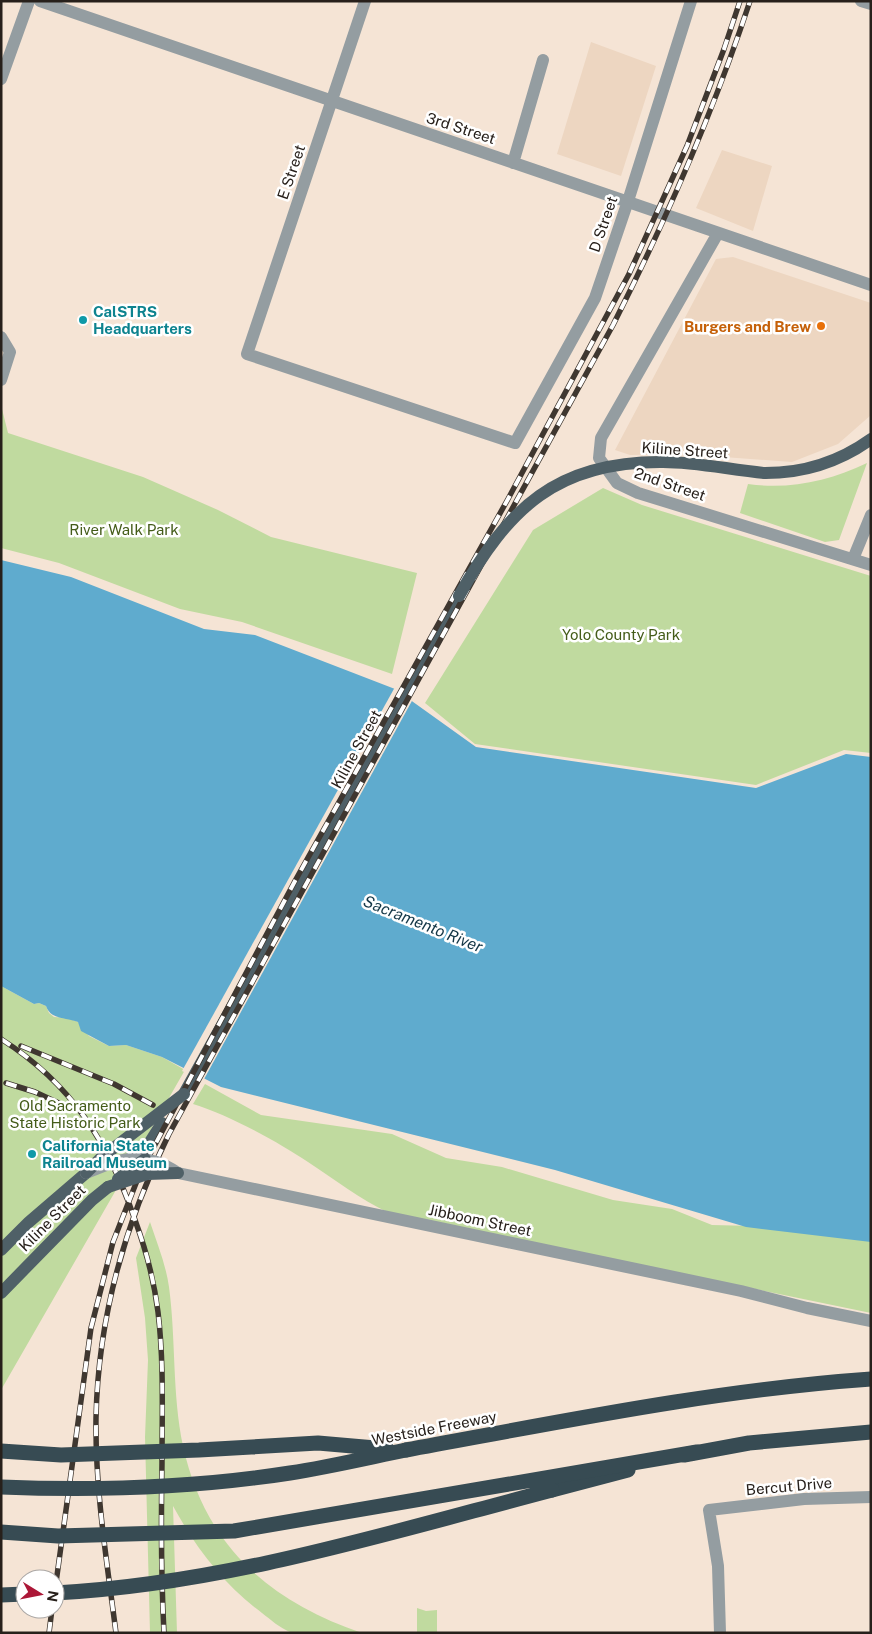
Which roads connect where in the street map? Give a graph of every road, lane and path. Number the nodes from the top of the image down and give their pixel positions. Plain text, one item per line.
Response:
1 (29, 1) edge
2 (40, 1) edge
3 (365, 1) edge
4 (691, 1) edge
5 (861, 1) edge
6 (871, 4) edge
7 (543, 60) dead end
8 (1, 79) edge
9 (331, 102) junction
10 (513, 163) junction
11 (628, 201) junction
12 (718, 233) junction
13 (871, 285) edge
14 (1, 337) edge
15 (1, 380) edge
16 (871, 439) edge
17 (515, 443) joint
18 (871, 516) edge
19 (853, 559) junction
20 (871, 565) edge
21 (184, 1094) junction
22 (145, 1158) junction
23 (86, 1173) junction
24 (178, 1173) junction
25 (108, 1186) junction
26 (1, 1250) edge
27 (1, 1293) edge
28 (871, 1321) edge
29 (871, 1380) edge
30 (871, 1432) edge
31 (406, 1450) junction
32 (1, 1452) edge
33 (697, 1452) junction
34 (1, 1487) edge
35 (871, 1497) edge
36 (1, 1532) edge
37 (65, 1591) edge
38 (15, 1594) edge
39 (1, 1595) edge
40 (720, 1633) edge

1 - 8 street
2 - 9 street, 3rd Street
3 - 9 street, E Street
4 - 11 street, D Street
5 - 6 street
7 - 10 street
9 - 10 street, 3rd Street
9 - 17 street, E Street
10 - 11 street, 3rd Street
11 - 12 street, 3rd Street
11 - 17 street, D Street
12 - 13 street, 3rd Street
12 - 19 street, 2nd Street
14 - 15 street
16 - 21 main road, Kiline Street, bridge
18 - 19 street
19 - 20 street, 2nd Street
21 - 22 main road, Kiline Street, bridge
21 - 23 main road, bridge
22 - 23 street, Jibboom Street, bridge
22 - 24 street, Jibboom Street, bridge
22 - 25 main road, Kiline Street, bridge
23 - 26 main road
24 - 25 main road, bridge
24 - 28 street, Jibboom Street
25 - 27 main road, Kiline Street
29 - 31 highway, Westside Freeway
30 - 33 highway
31 - 32 highway, bridge
31 - 34 highway, Westside Freeway, bridge
33 - 36 highway, bridge
33 - 37 highway, bridge
35 - 40 street, Bercut Drive
38 - 39 highway

